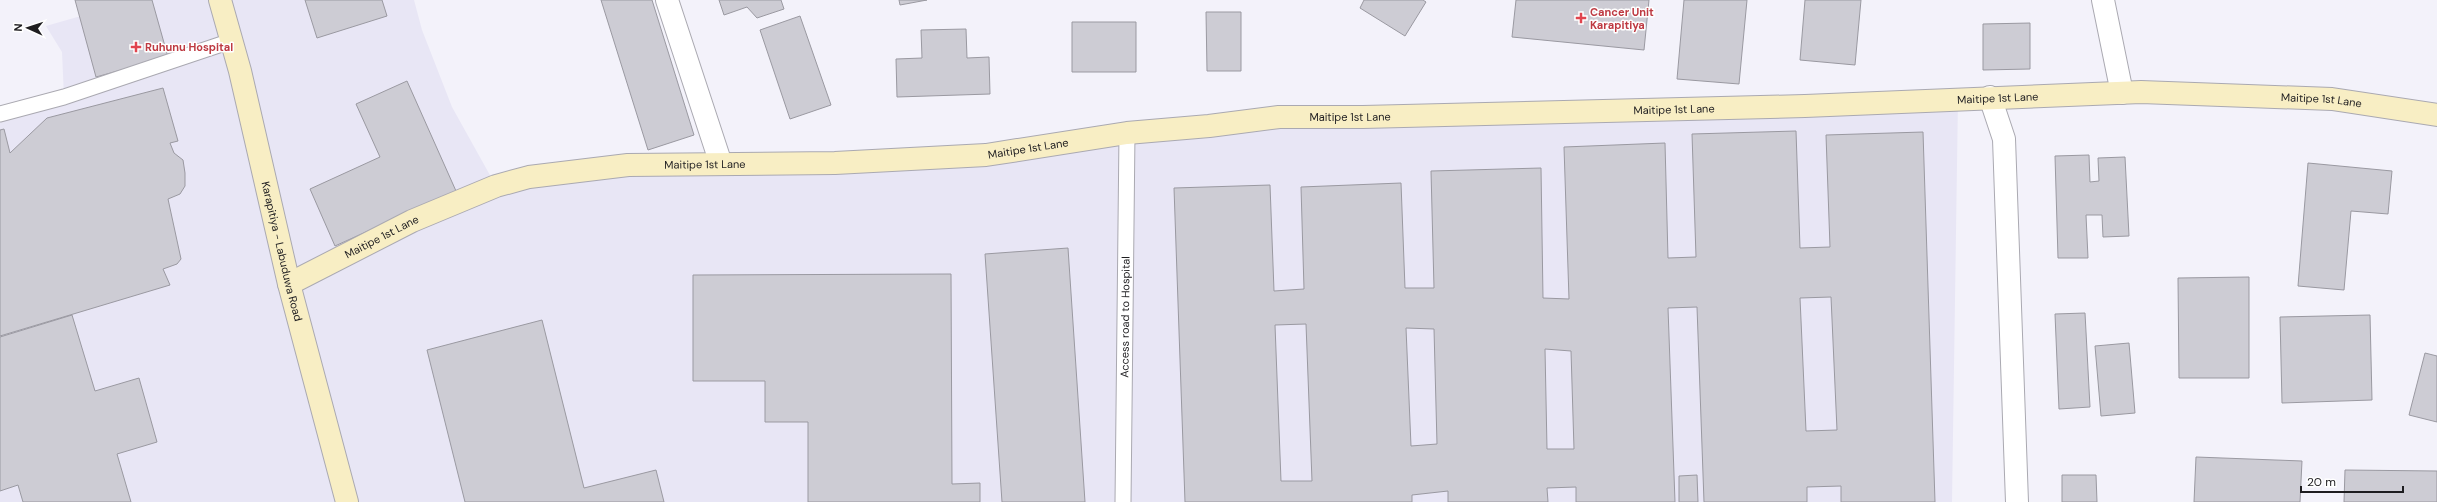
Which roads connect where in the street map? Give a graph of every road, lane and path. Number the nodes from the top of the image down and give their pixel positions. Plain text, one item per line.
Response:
1 (220, 0) edge
2 (667, 0) edge
3 (2103, 0) edge
4 (231, 41) junction
5 (2122, 93) junction
6 (1990, 97) junction
7 (0, 114) edge
8 (2437, 115) edge
9 (1127, 133) junction
10 (721, 164) junction
11 (288, 284) junction
12 (347, 502) edge
13 (1123, 502) edge
14 (2017, 502) edge

1 - 4 street, Karapitiya - Labuduwa Road
2 - 10 street
3 - 5 street
4 - 7 lane
4 - 11 street, Karapitiya - Labuduwa Road
5 - 6 street, Maitipe 1st Lane
5 - 8 street, Maitipe 1st Lane
6 - 9 street, Maitipe 1st Lane
6 - 14 street
9 - 10 street, Maitipe 1st Lane
9 - 13 lane, Access road to Hospital
10 - 11 street, Maitipe 1st Lane
11 - 12 street, Karapitiya - Labuduwa Road

